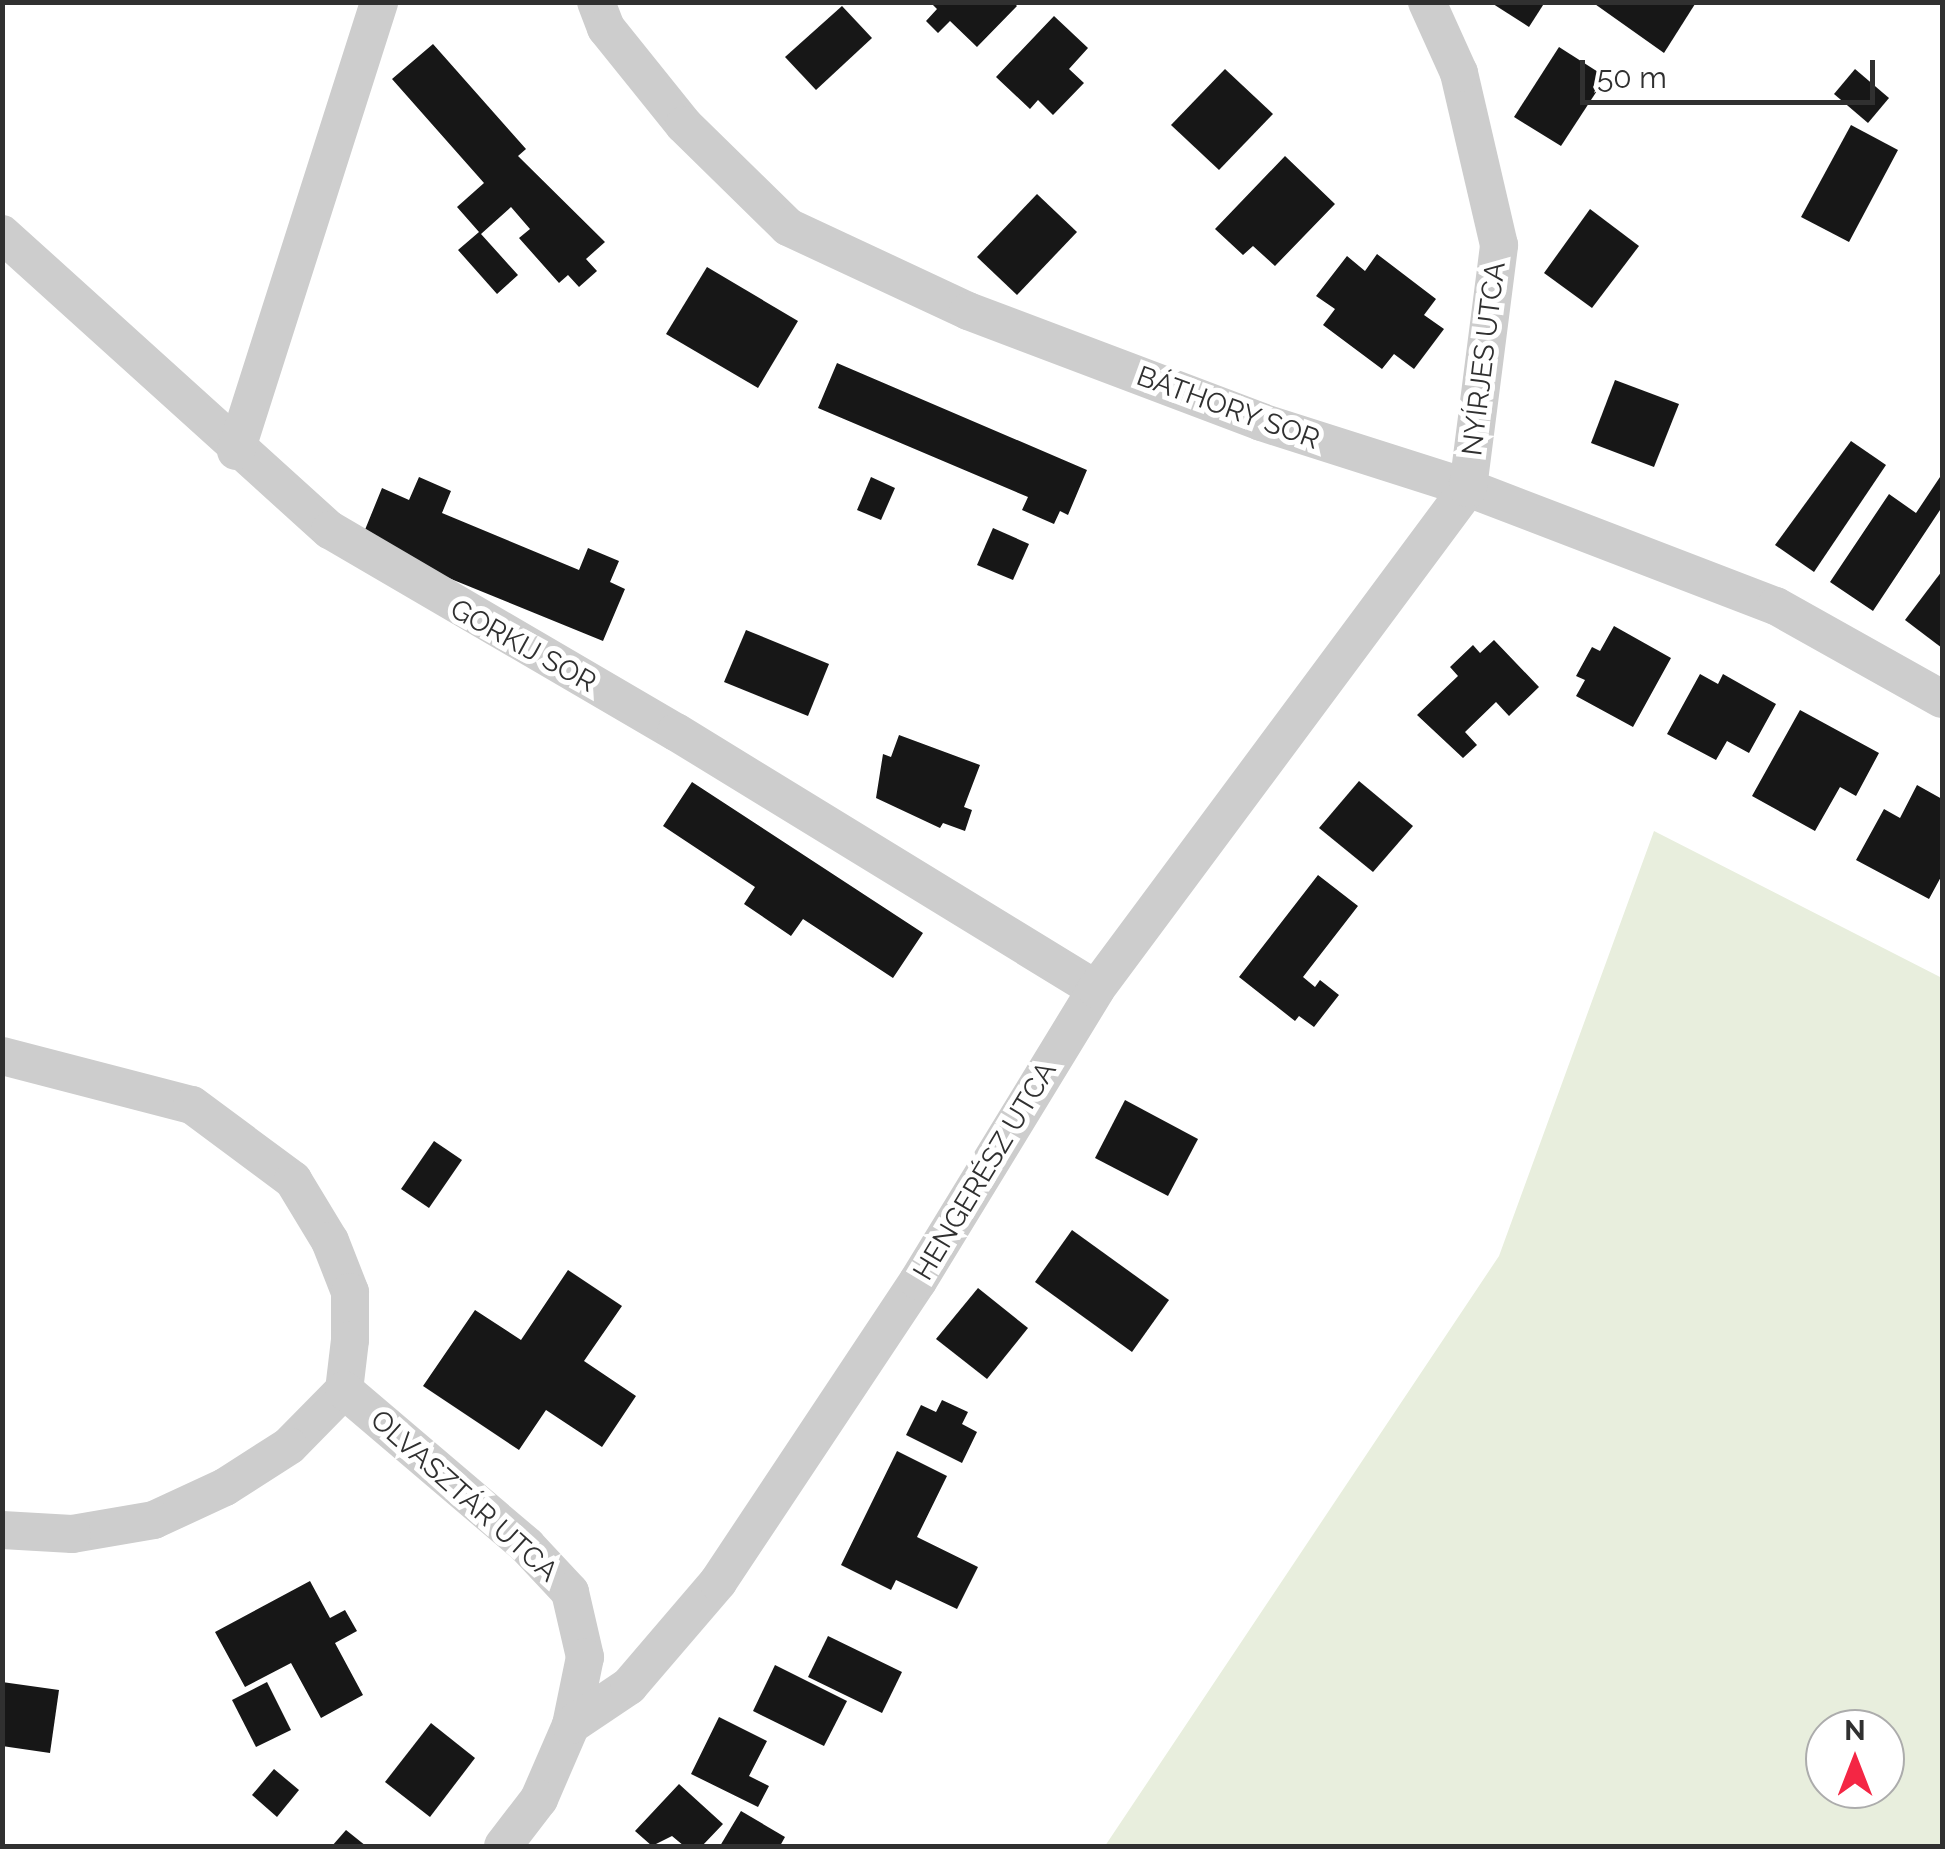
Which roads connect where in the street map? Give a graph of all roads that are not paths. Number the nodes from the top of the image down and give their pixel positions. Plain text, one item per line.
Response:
1 (379, 2) edge
2 (596, 2) edge
3 (1427, 2) edge
4 (2, 234) edge
5 (236, 452) junction
6 (1468, 488) junction
7 (1942, 698) edge
8 (1096, 989) junction
9 (2, 1056) edge
10 (344, 1390) junction
11 (2, 1530) edge
12 (572, 1725) junction
13 (502, 1846) edge

1 - 5 street
2 - 6 street, BÁTHORY SOR
3 - 6 street, NYÍRJES UTCA
4 - 5 street, GORKIJ SOR
5 - 8 street, GORKIJ SOR
6 - 7 street, BÁTHORY SOR
6 - 8 street, HENGERÉSZ UTCA
8 - 12 street, HENGERÉSZ UTCA
9 - 10 street, OLVASZTÁR UTCA
10 - 11 street, OLVASZTÁR UTCA
10 - 12 street, OLVASZTÁR UTCA
12 - 13 street

